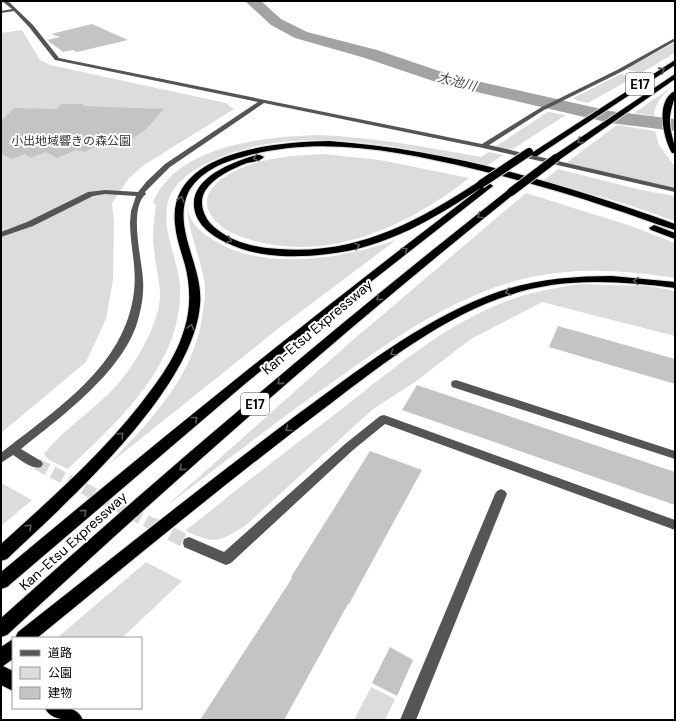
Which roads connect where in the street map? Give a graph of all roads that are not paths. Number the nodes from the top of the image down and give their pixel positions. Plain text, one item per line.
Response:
1 (4, 1) edge
2 (15, 10) junction
3 (1, 12) edge
4 (675, 39) edge
5 (675, 62) edge
6 (675, 76) edge
7 (675, 94) edge
8 (262, 102) junction
9 (483, 146) junction
10 (675, 151) edge
11 (485, 185) junction
12 (675, 190) edge
13 (142, 194) junction
14 (675, 227) edge
15 (1, 235) edge
16 (675, 236) edge
17 (675, 286) edge
18 (456, 384) dead end
19 (12, 449) junction
20 (675, 455) edge
21 (1, 459) edge
22 (37, 464) tunnel mouth
23 (501, 494) dead end
24 (675, 525) edge
25 (189, 543) tunnel mouth
26 (1, 554) edge
27 (1, 582) edge
28 (4, 626) edge
29 (25, 637) edge
30 (12, 649) edge
31 (1, 658) edge
32 (1, 674) edge
33 (12, 681) edge
34 (56, 709) edge
35 (73, 720) edge
36 (408, 720) edge

1 - 2 street
2 - 3 street
2 - 8 street
4 - 9 street
11 -> 5 highway, Kan-Etsu Expressway / E17
6 -> 28 highway, Kan-Etsu Expressway / E17, bridge
7 - 10 highway
8 - 9 street
8 - 13 street
9 - 12 street
16 -> 11 highway
27 -> 11 highway, Kan-Etsu Expressway / E17
13 - 15 street
13 - 19 street
26 -> 14 highway
17 -> 29 highway
18 - 20 street
19 - 21 street
19 - 22 street
23 - 36 street
24 - 25 street
30 - 31 highway
32 - 33 highway
34 - 35 highway

